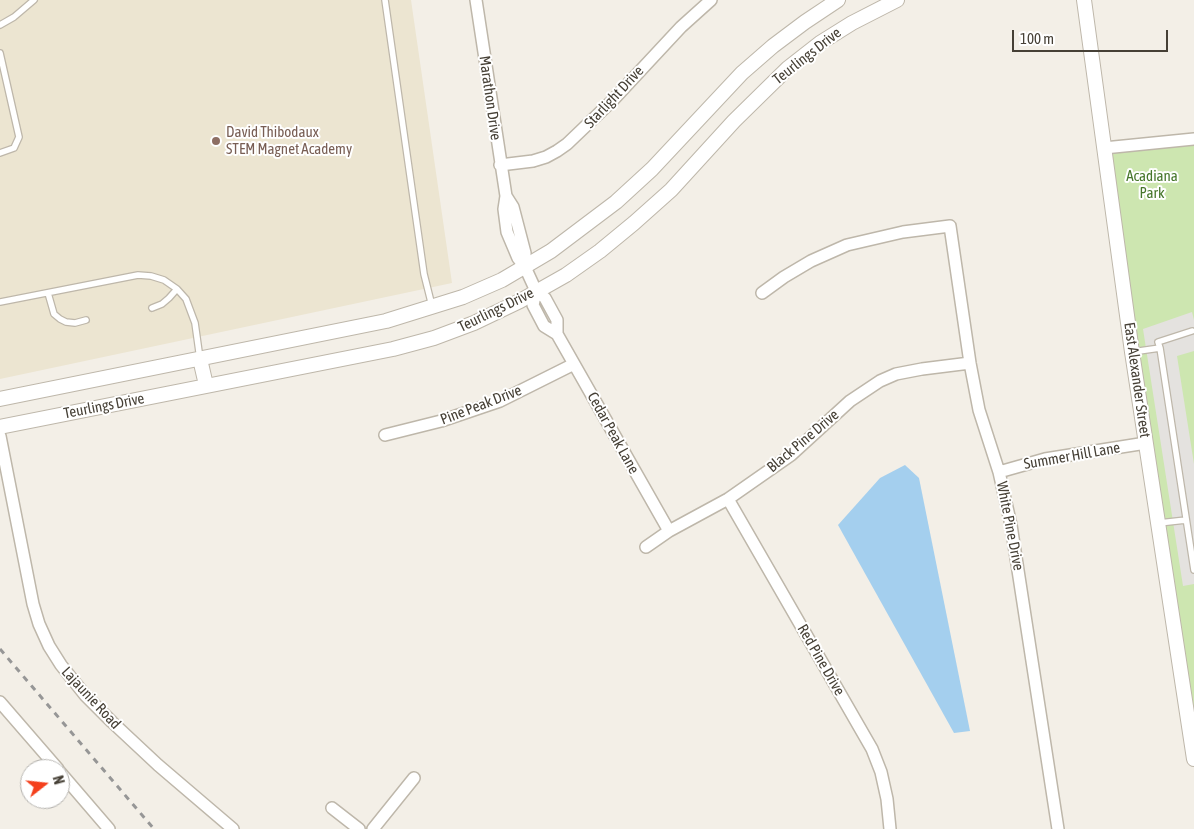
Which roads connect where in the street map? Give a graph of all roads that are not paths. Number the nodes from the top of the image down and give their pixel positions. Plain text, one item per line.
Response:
1 (34, 0) edge
2 (385, 0) edge
3 (476, 0) edge
4 (711, 0) edge
5 (838, 0) edge
6 (897, 0) edge
7 (1084, 0) edge
8 (0, 25) edge
9 (0, 53) edge
10 (1194, 139) edge
11 (1104, 148) junction
12 (0, 153) edge
13 (500, 165) junction
14 (525, 267) junction
15 (177, 289) junction
16 (536, 291) junction
17 (48, 293) junction
18 (762, 293) dead end
19 (0, 302) edge
20 (432, 306) junction
21 (152, 308) dead end
22 (86, 320) dead end
23 (1192, 331) dead end
24 (1160, 348) junction
25 (1132, 352) junction
26 (200, 359) junction
27 (970, 363) junction
28 (574, 364) junction
29 (206, 385) junction
30 (0, 398) edge
31 (0, 427) edge
32 (384, 435) dead end
33 (0, 436) edge
34 (1146, 444) junction
35 (999, 472) junction
36 (728, 499) junction
37 (1186, 520) junction
38 (1158, 523) junction
39 (669, 532) junction
40 (646, 547) dead end
41 (1194, 570) edge
42 (0, 702) edge
43 (49, 759) edge
44 (1194, 759) edge
45 (414, 778) dead end
46 (70, 784) edge
47 (332, 808) dead end
48 (109, 829) edge
49 (233, 829) edge
50 (359, 829) edge
51 (373, 829) edge
52 (890, 829) edge
53 (1058, 829) edge

1 - 8 lane
2 - 20 lane
3 - 13 street, Marathon Drive
4 - 13 street, Starlight Drive
5 - 14 street, Teurlings Drive
6 - 16 street, Teurlings Drive
7 - 11 street, East Alexander Street
9 - 12 lane
10 - 11 street
11 - 25 street, East Alexander Street
13 - 14 street, Marathon Drive
14 - 16 street, Marathon Drive
14 - 20 street, Teurlings Drive
15 - 17 lane
15 - 21 lane
15 - 26 lane
16 - 28 street, Cedar Peak Lane
16 - 29 street, Teurlings Drive
17 - 19 lane
17 - 22 lane
18 - 27 street, White Pine Drive
20 - 26 street, Teurlings Drive
23 - 24 lane
24 - 25 lane
24 - 37 lane
25 - 34 street, East Alexander Street
26 - 29 street
26 - 30 street, Teurlings Drive
27 - 35 street, White Pine Drive
27 - 36 street, Black Pine Drive
28 - 32 street, Pine Peak Drive
28 - 39 street, Cedar Peak Lane
29 - 31 street, Teurlings Drive
33 - 49 street, Lajaunie Road
34 - 35 street, Summer Hill Lane
34 - 38 street, East Alexander Street
35 - 53 street, White Pine Drive
36 - 39 street, Black Pine Drive
36 - 52 street, Red Pine Drive
37 - 38 lane
37 - 41 lane
38 - 44 street, East Alexander Street
39 - 40 street, Black Pine Drive
42 - 43 street
45 - 51 street
46 - 48 street
47 - 50 street

